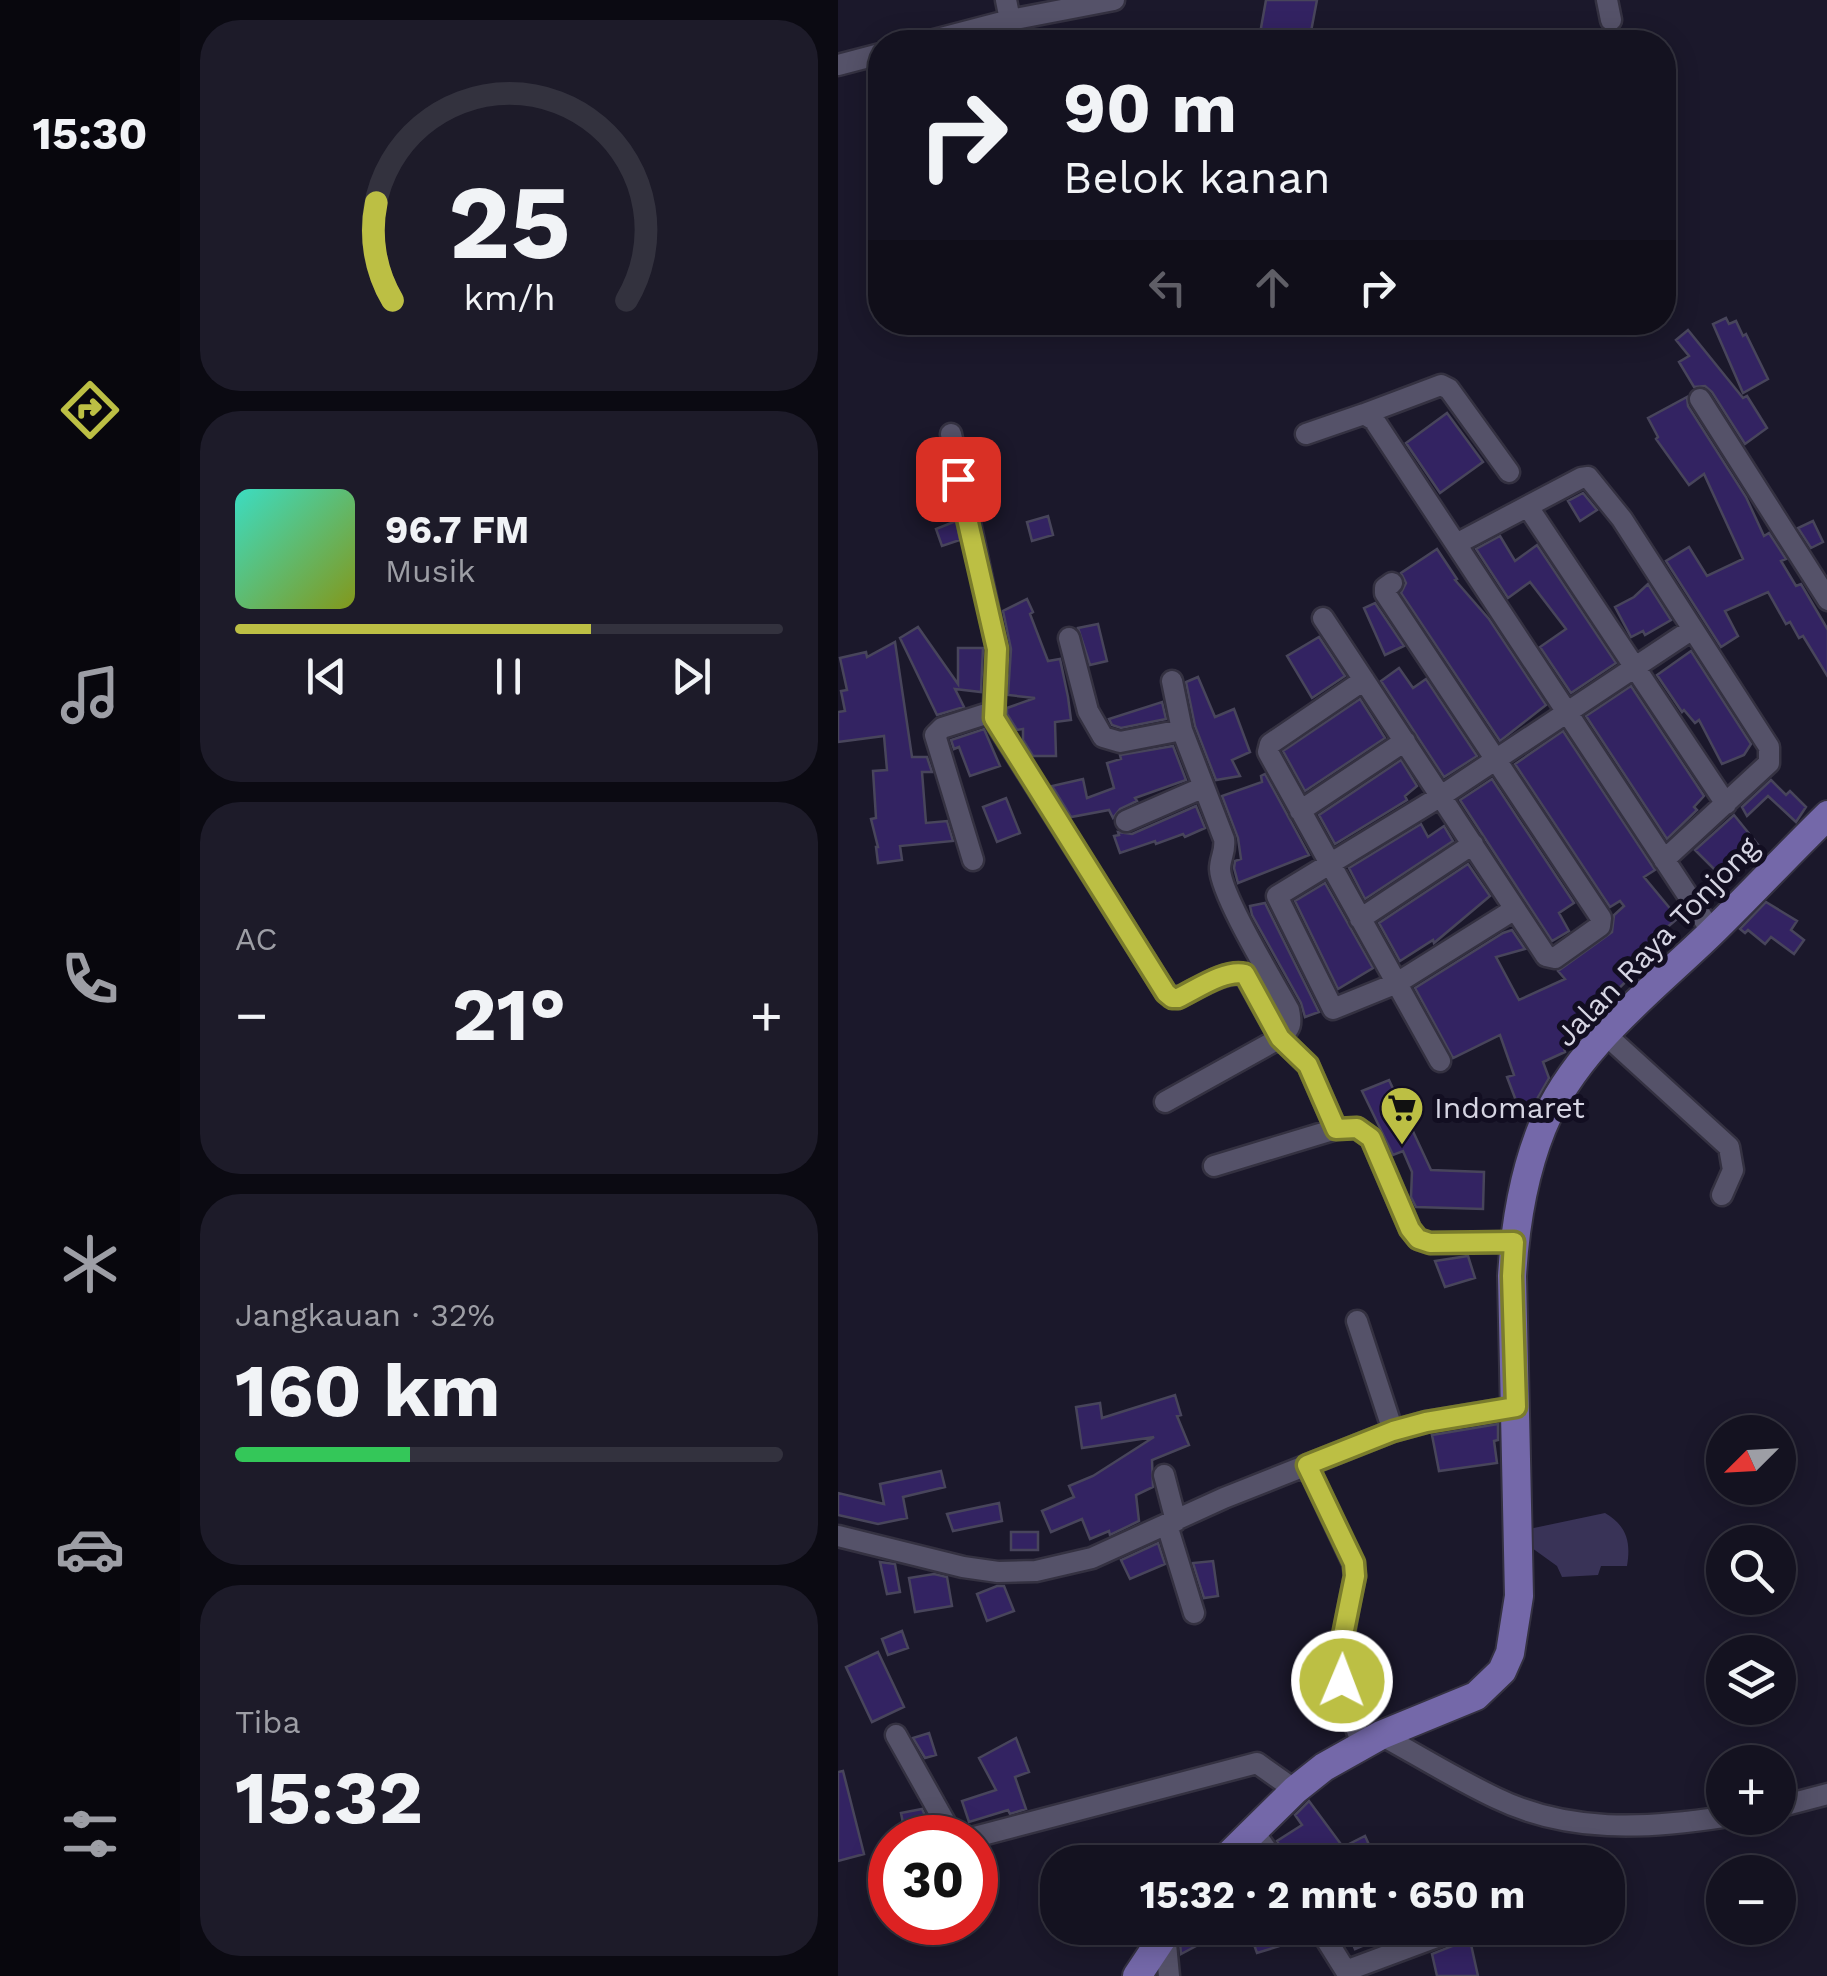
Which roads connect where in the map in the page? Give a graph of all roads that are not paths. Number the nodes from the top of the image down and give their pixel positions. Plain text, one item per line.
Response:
1 (1114, 0) edge
2 (1008, 10) edge
3 (969, 30) edge
4 (868, 57) edge
5 (838, 65) edge
6 (1700, 399) dead end
7 (1364, 414) junction
8 (951, 434) dead end
9 (1306, 434) dead end
10 (1509, 472) dead end
11 (1528, 507) junction
12 (1458, 543) junction
13 (1392, 583) dead end
14 (1828, 600) edge
15 (1323, 618) dead end
16 (1691, 630) junction
17 (1069, 638) dead end
18 (1636, 667) junction
19 (1364, 680) junction
20 (1172, 681) dead end
21 (992, 712) junction
22 (1567, 712) junction
23 (1182, 730) junction
24 (1405, 741) junction
25 (1495, 760) junction
26 (1204, 787) junction
27 (1441, 796) junction
28 (1726, 804) junction
29 (1300, 811) junction
30 (1828, 814) edge
31 (1126, 821) dead end
32 (1473, 844) junction
33 (973, 860) dead end
34 (1664, 860) junction
35 (1328, 862) junction
36 (1515, 909) junction
37 (1360, 918) junction
38 (1712, 932) junction
39 (1397, 983) junction
40 (1605, 1034) junction
41 (1280, 1038) junction
42 (1440, 1060) dead end
43 (1165, 1102) dead end
44 (1336, 1129) junction
45 (1214, 1166) dead end
46 (1722, 1195) dead end
47 (1514, 1242) junction
48 (1357, 1322) dead end
49 (1516, 1407) junction
50 (1393, 1431) junction
51 (1307, 1465) junction
52 (1164, 1475) dead end
53 (1171, 1523) junction
54 (838, 1536) edge
55 (1194, 1613) dead end
56 (896, 1736) dead end
57 (1372, 1740) junction
58 (1295, 1790) junction
59 (1828, 1794) edge
60 (1796, 1802) edge
61 (941, 1815) edge
62 (1706, 1820) edge
63 (998, 1831) edge
64 (1254, 1832) junction
65 (1240, 1845) edge
66 (1263, 1845) edge
67 (1157, 1945) edge
68 (1168, 1945) edge
69 (1330, 1945) edge
70 (1418, 1945) edge
71 (1348, 1973) edge
72 (1137, 1976) edge
73 (1169, 1976) edge

1 - 2 street
2 - 3 street
4 - 5 street
6 - 14 street
7 - 9 street
7 - 10 street
7 - 12 street
8 - 21 street
11 - 12 street
11 - 16 street
11 - 18 street
12 - 22 street
13 - 25 street
15 - 19 street
16 - 18 street
16 - 28 street
17 - 23 street
18 - 22 street
18 - 28 street
19 - 24 street
19 - 29 street
20 - 23 street
21 - 33 street
21 - 41 street
22 - 25 street
22 - 34 street
23 - 26 street
24 - 27 street
24 - 29 street
25 - 27 street
25 - 36 street
26 - 31 street
26 - 41 street
27 - 32 street
27 - 35 street
28 - 34 street
29 - 35 street
30 - 38 main road, Jalan Raya Tonjong
32 - 36 street
32 - 37 street
34 - 38 street
35 - 37 street
35 - 39 street
36 - 39 street
37 - 39 street
38 - 40 main road, Jalan Raya Tonjong
39 - 42 street
40 - 46 street
40 - 47 main road, Jalan Raya Tonjong
41 - 43 street
41 - 44 street
44 - 45 street
44 - 47 street
47 - 49 main road, Jalan Raya Tonjong
48 - 50 street
49 - 50 street
49 - 57 main road, Jalan Raya Tonjong
50 - 51 street
51 - 53 street
51 - 57 street
52 - 53 street
53 - 54 street
53 - 55 street
56 - 61 street
57 - 58 main road, Jalan Raya Tonjong
57 - 62 street
58 - 63 street
58 - 64 main road, Jalan Raya Tonjong
59 - 60 street
64 - 65 main road, Jalan Raya Tonjong
64 - 66 street
67 - 72 main road
68 - 73 street
69 - 71 street
70 - 71 street

